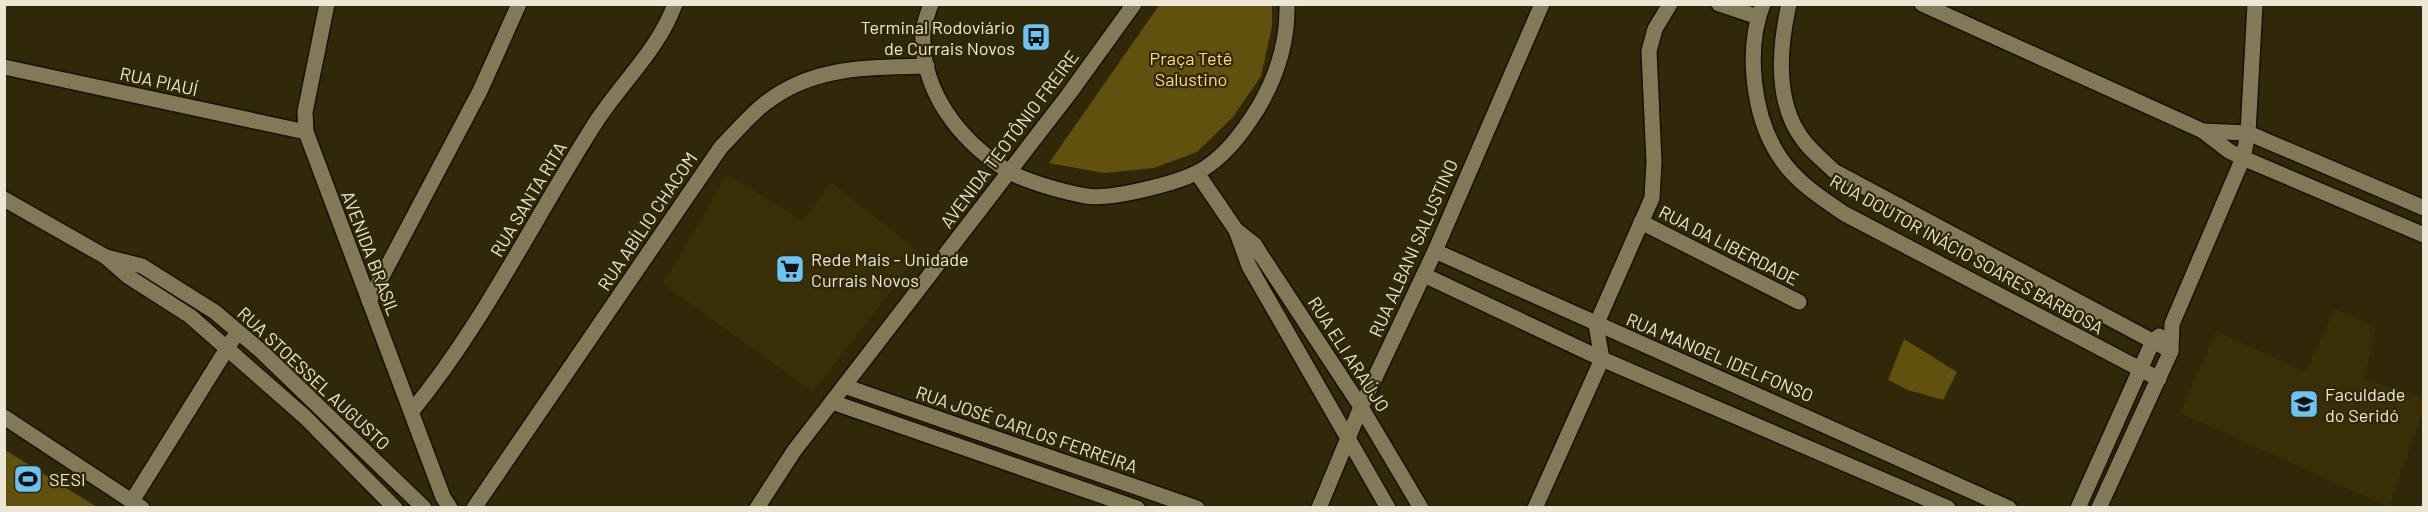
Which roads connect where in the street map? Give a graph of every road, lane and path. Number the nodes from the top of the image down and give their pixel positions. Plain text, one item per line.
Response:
1 (327, 4) edge
2 (519, 4) edge
3 (675, 4) edge
4 (931, 4) edge
5 (1134, 4) edge
6 (1287, 4) edge
7 (1542, 4) edge
8 (1670, 4) edge
9 (1719, 4) edge
10 (1789, 4) edge
11 (1922, 4) edge
12 (2255, 4) edge
13 (1760, 11) edge
14 (927, 66) junction
15 (4, 67) edge
16 (2203, 131) junction
17 (306, 132) junction
18 (2248, 133) junction
19 (2243, 158) junction
20 (1009, 172) junction
21 (1197, 173) junction
22 (4, 199) edge
23 (2424, 208) edge
24 (1641, 222) junction
25 (1236, 230) junction
26 (2424, 235) edge
27 (1436, 252) junction
28 (106, 257) junction
29 (1425, 275) junction
30 (187, 294) junction
31 (369, 301) junction
32 (1798, 302) dead end
33 (178, 308) junction
34 (2172, 324) junction
35 (1596, 325) junction
36 (238, 332) junction
37 (2152, 343) junction
38 (228, 347) junction
39 (2170, 351) junction
40 (1601, 352) junction
41 (2141, 371) junction
42 (2159, 380) junction
43 (844, 386) junction
44 (832, 402) junction
45 (316, 404) junction
46 (1361, 407) junction
47 (412, 411) junction
48 (4, 417) edge
49 (305, 417) junction
50 (1348, 437) junction
51 (759, 502) edge
52 (1988, 503) edge
53 (137, 504) edge
54 (395, 507) edge
55 (424, 507) edge
56 (450, 507) edge
57 (474, 507) edge
58 (747, 507) edge
59 (1137, 507) edge
60 (1197, 507) edge
61 (1318, 507) edge
62 (1388, 507) edge
63 (1421, 507) edge
64 (1534, 507) edge
65 (1948, 507) edge
66 (2009, 507) edge
67 (2078, 507) edge
68 (2099, 507) edge

1 - 17 street, AVENIDA BRASIL
2 - 31 street
3 - 47 street, RUA SANTA RITA
4 - 14 street
5 - 20 street, AVENIDA TEOTÔNIO FREIRE
6 - 21 street
7 - 27 street, RUA ALBANI SALUSTINO
8 - 24 street, RUA DA LIBERDADE
9 - 13 street
10 - 37 street, RUA DOUTOR INÁCIO SOARES BARBOSA
11 - 16 street
12 - 18 street
13 - 41 street, RUA DOUTOR INÁCIO SOARES BARBOSA
14 - 20 street
14 - 57 street, RUA ABÍLIO CHACOM
15 - 17 street, RUA PIAUÍ
16 - 18 street
16 - 19 street
17 - 31 street, AVENIDA BRASIL
18 - 19 street
18 - 23 street
19 - 26 street
19 - 34 street
20 - 21 street
20 - 43 street, AVENIDA TEOTÔNIO FREIRE
21 - 25 street, RUA ELI ARAÚJO
22 - 28 street, RUA STOESSEL AUGUSTO
24 - 32 street, RUA DA LIBERDADE
24 - 35 street, RUA DA LIBERDADE
25 - 46 street, RUA ELI ARAÚJO
25 - 50 street, RUA ELI ARAÚJO
27 - 29 street, RUA ALBANI SALUSTINO
27 - 35 street, RUA MANOEL IDELFONSO
28 - 30 street, RUA STOESSEL AUGUSTO
28 - 33 street, RUA STOESSEL AUGUSTO
29 - 40 street
29 - 46 street, RUA ALBANI SALUSTINO
30 - 33 street
30 - 36 street, RUA STOESSEL AUGUSTO
31 - 47 street, AVENIDA BRASIL
33 - 38 street, RUA STOESSEL AUGUSTO
34 - 37 street
34 - 39 street
35 - 40 street
35 - 52 street, RUA MANOEL IDELFONSO
36 - 38 street
36 - 45 street, RUA STOESSEL AUGUSTO
37 - 39 street, RUA DOUTOR INÁCIO SOARES BARBOSA
37 - 41 street
38 - 49 street, RUA STOESSEL AUGUSTO
38 - 53 street
39 - 42 street
40 - 64 street
40 - 65 street
41 - 42 street, RUA DOUTOR INÁCIO SOARES BARBOSA
41 - 67 street
42 - 68 street
43 - 44 street, AVENIDA TEOTÔNIO FREIRE
43 - 60 street, RUA JOSÉ CARLOS FERREIRA
44 - 51 street, AVENIDA TEOTÔNIO FREIRE
44 - 59 street, RUA JOSÉ CARLOS FERREIRA
45 - 49 street
45 - 55 street, RUA STOESSEL AUGUSTO
46 - 50 street, RUA ALBANI SALUSTINO
46 - 63 street, RUA ELI ARAÚJO
47 - 56 street, AVENIDA BRASIL
48 - 53 street
49 - 54 street, RUA STOESSEL AUGUSTO
50 - 61 street, RUA ALBANI SALUSTINO
50 - 62 street, RUA ELI ARAÚJO
51 - 58 street
52 - 66 street, RUA MANOEL IDELFONSO

